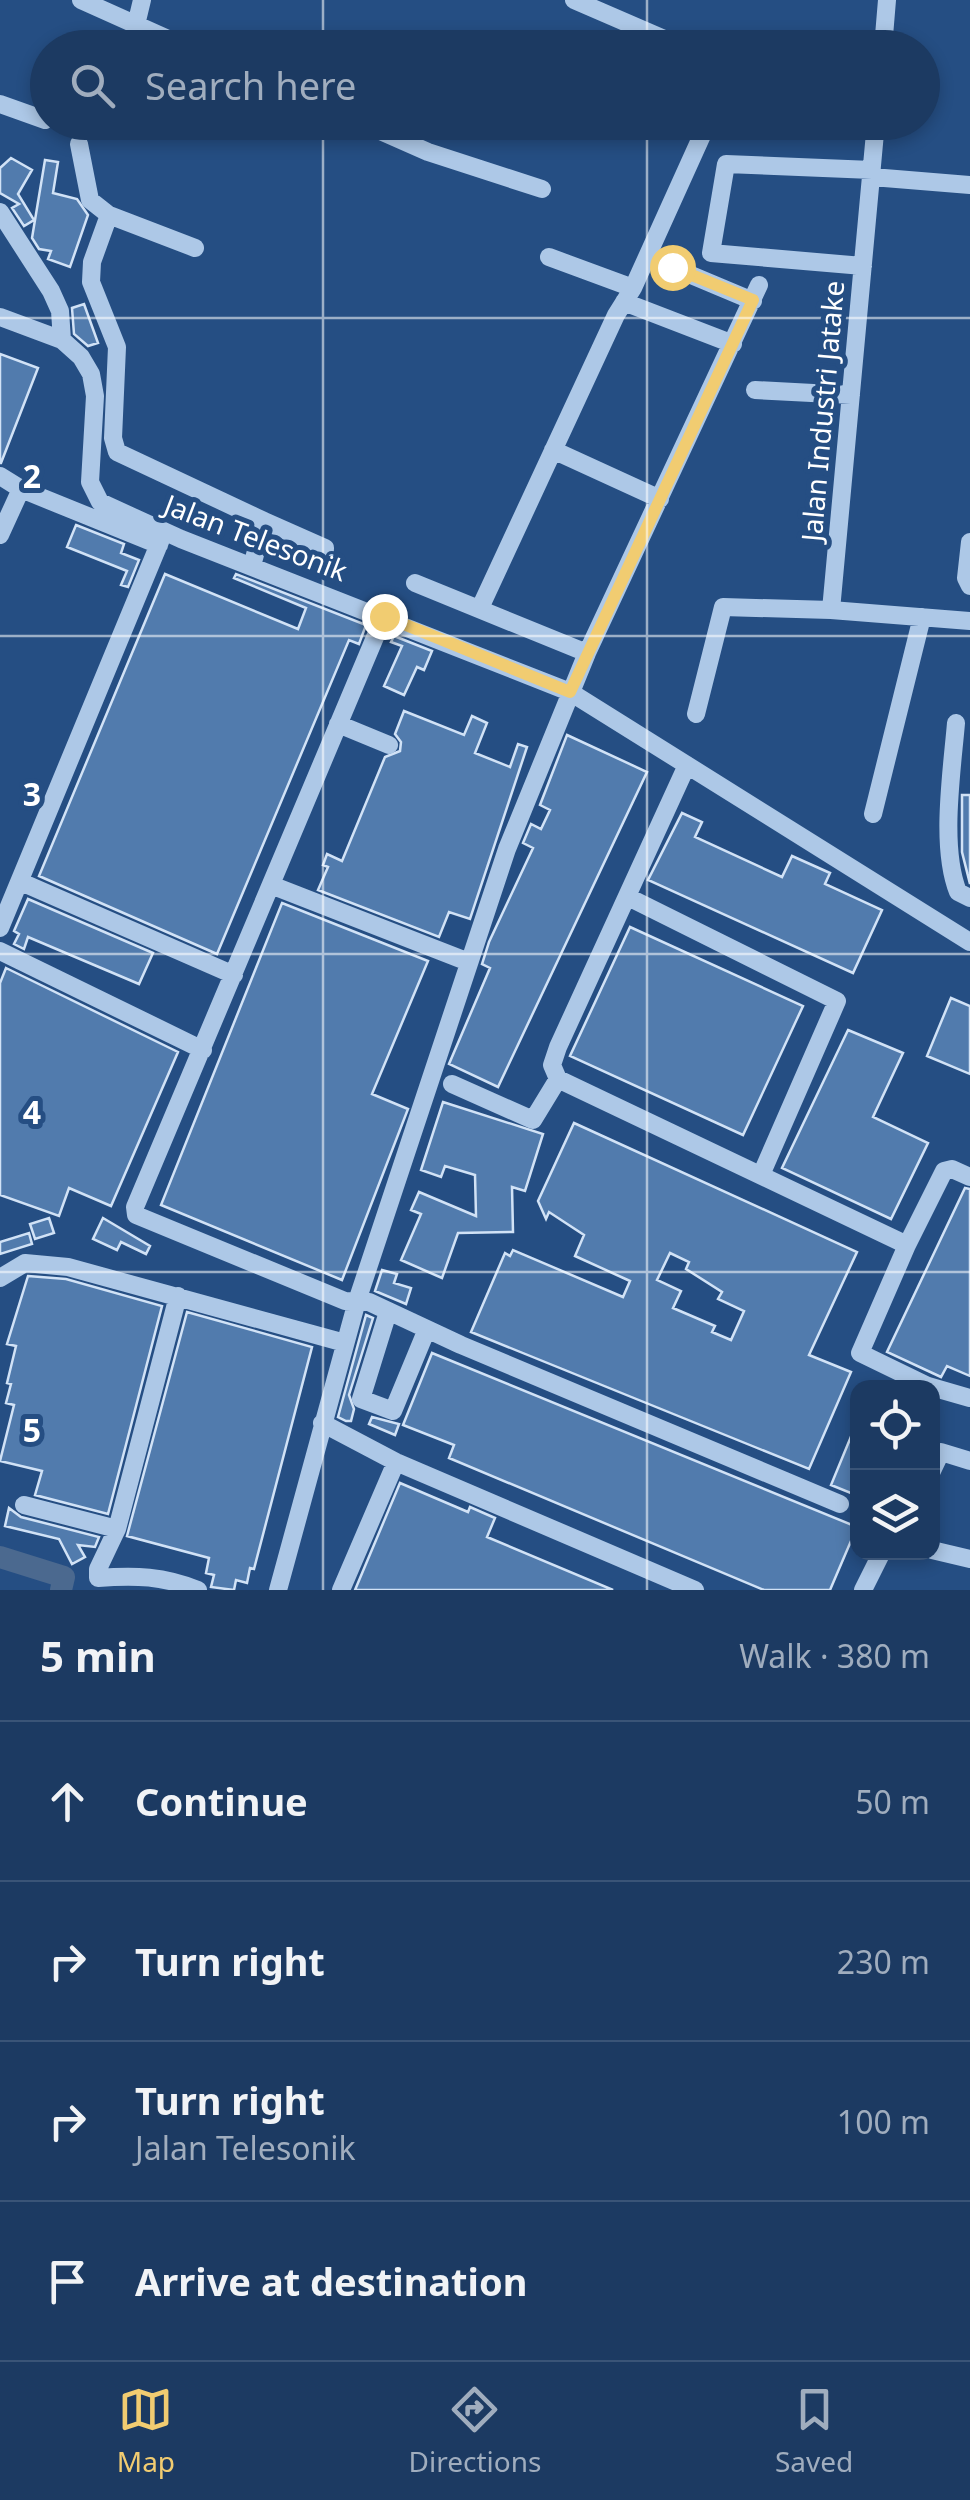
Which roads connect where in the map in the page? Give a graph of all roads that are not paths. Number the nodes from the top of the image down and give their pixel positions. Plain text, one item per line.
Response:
1 (81, 0) edge
2 (142, 0) edge
3 (574, 0) edge
4 (887, 0) edge
5 (136, 25) junction
6 (147, 30) edge
7 (643, 30) edge
8 (884, 30) edge
9 (0, 104) edge
10 (30, 115) edge
11 (401, 140) edge
12 (700, 140) edge
13 (875, 140) edge
14 (79, 144) dead end
15 (872, 173) junction
16 (970, 185) edge
17 (542, 188) dead end
18 (0, 212) edge
19 (109, 216) junction
20 (195, 248) dead end
21 (548, 256) dead end
22 (863, 266) junction
23 (672, 267) dead end
24 (629, 295) junction
25 (0, 317) edge
26 (62, 340) junction
27 (733, 344) junction
28 (756, 390) dead end
29 (852, 396) junction
30 (553, 450) junction
31 (0, 476) edge
32 (21, 489) junction
33 (660, 499) junction
34 (264, 521) junction
35 (0, 535) edge
36 (162, 538) junction
37 (970, 542) edge
38 (324, 564) dead end
39 (252, 566) junction
40 (415, 583) dead end
41 (970, 586) edge
42 (480, 608) junction
43 (832, 610) junction
44 (384, 616) junction
45 (922, 617) junction
46 (970, 620) edge
47 (587, 653) junction
48 (570, 692) junction
49 (696, 714) dead end
50 (956, 722) dead end
51 (338, 724) junction
52 (389, 745) dead end
53 (688, 765) junction
54 (873, 814) dead end
55 (21, 882) junction
56 (271, 885) junction
57 (628, 896) junction
58 (970, 898) edge
59 (0, 928) edge
60 (970, 942) edge
61 (0, 951) edge
62 (466, 961) junction
63 (234, 975) junction
64 (203, 1050) junction
65 (558, 1079) junction
66 (452, 1084) dead end
67 (761, 1175) junction
68 (970, 1178) edge
69 (906, 1245) junction
70 (0, 1278) edge
71 (178, 1296) junction
72 (357, 1300) junction
73 (388, 1312) junction
74 (427, 1330) junction
75 (344, 1343) junction
76 (970, 1398) edge
77 (322, 1423) junction
78 (970, 1461) edge
79 (396, 1462) junction
80 (932, 1470) edge
81 (840, 1504) dead end
82 (24, 1505) dead end
83 (117, 1529) junction
84 (940, 1552) edge
85 (970, 1559) edge
86 (878, 1560) edge
87 (198, 1590) edge
88 (278, 1590) edge
89 (341, 1590) edge
90 (695, 1590) edge
91 (862, 1590) edge

1 - 5 street
2 - 5 street
3 - 7 street
4 - 8 street
5 - 6 street
9 - 10 street
11 - 17 street
12 - 24 street
13 - 15 street, Jalan Industri Jatake
14 - 19 street
15 - 16 street
15 - 22 street, Jalan Industri Jatake
15 - 22 street
18 - 26 street
19 - 20 street
19 - 34 street
21 - 24 street
22 - 29 street, Jalan Industri Jatake
23 - 27 street
24 - 27 street
24 - 30 street
25 - 26 street
26 - 36 street, Jalan Telesonik
27 - 33 street
28 - 29 street
29 - 43 street, Jalan Industri Jatake
30 - 33 street
30 - 42 street
31 - 32 street
32 - 35 street
32 - 36 street
33 - 47 street
34 - 38 street
34 - 39 street
36 - 39 street, Jalan Telesonik
36 - 55 street
37 - 41 street
39 - 44 street, Jalan Telesonik
40 - 42 street
42 - 47 street
43 - 45 street
43 - 49 street
44 - 48 street, Jalan Telesonik
44 - 51 street
45 - 46 street
45 - 54 street
47 - 48 street
48 - 53 street, Jalan Telesonik
48 - 62 street
50 - 58 street
51 - 52 street
51 - 56 street
53 - 57 street
53 - 60 street, Jalan Telesonik
55 - 59 street
55 - 63 street
56 - 62 street
56 - 63 street
57 - 65 street
57 - 67 street
61 - 64 street
62 - 72 street
63 - 64 street
64 - 72 street
65 - 66 street
65 - 67 street
67 - 69 street
68 - 69 street
69 - 76 street
70 - 71 street
71 - 75 street
71 - 83 street
72 - 73 street
72 - 75 street
73 - 74 street
73 - 74 street
74 - 81 street
75 - 77 street
77 - 79 street
77 - 88 street
78 - 80 street
79 - 89 street
79 - 90 street
82 - 83 street
83 - 87 street
84 - 85 street
86 - 91 street

